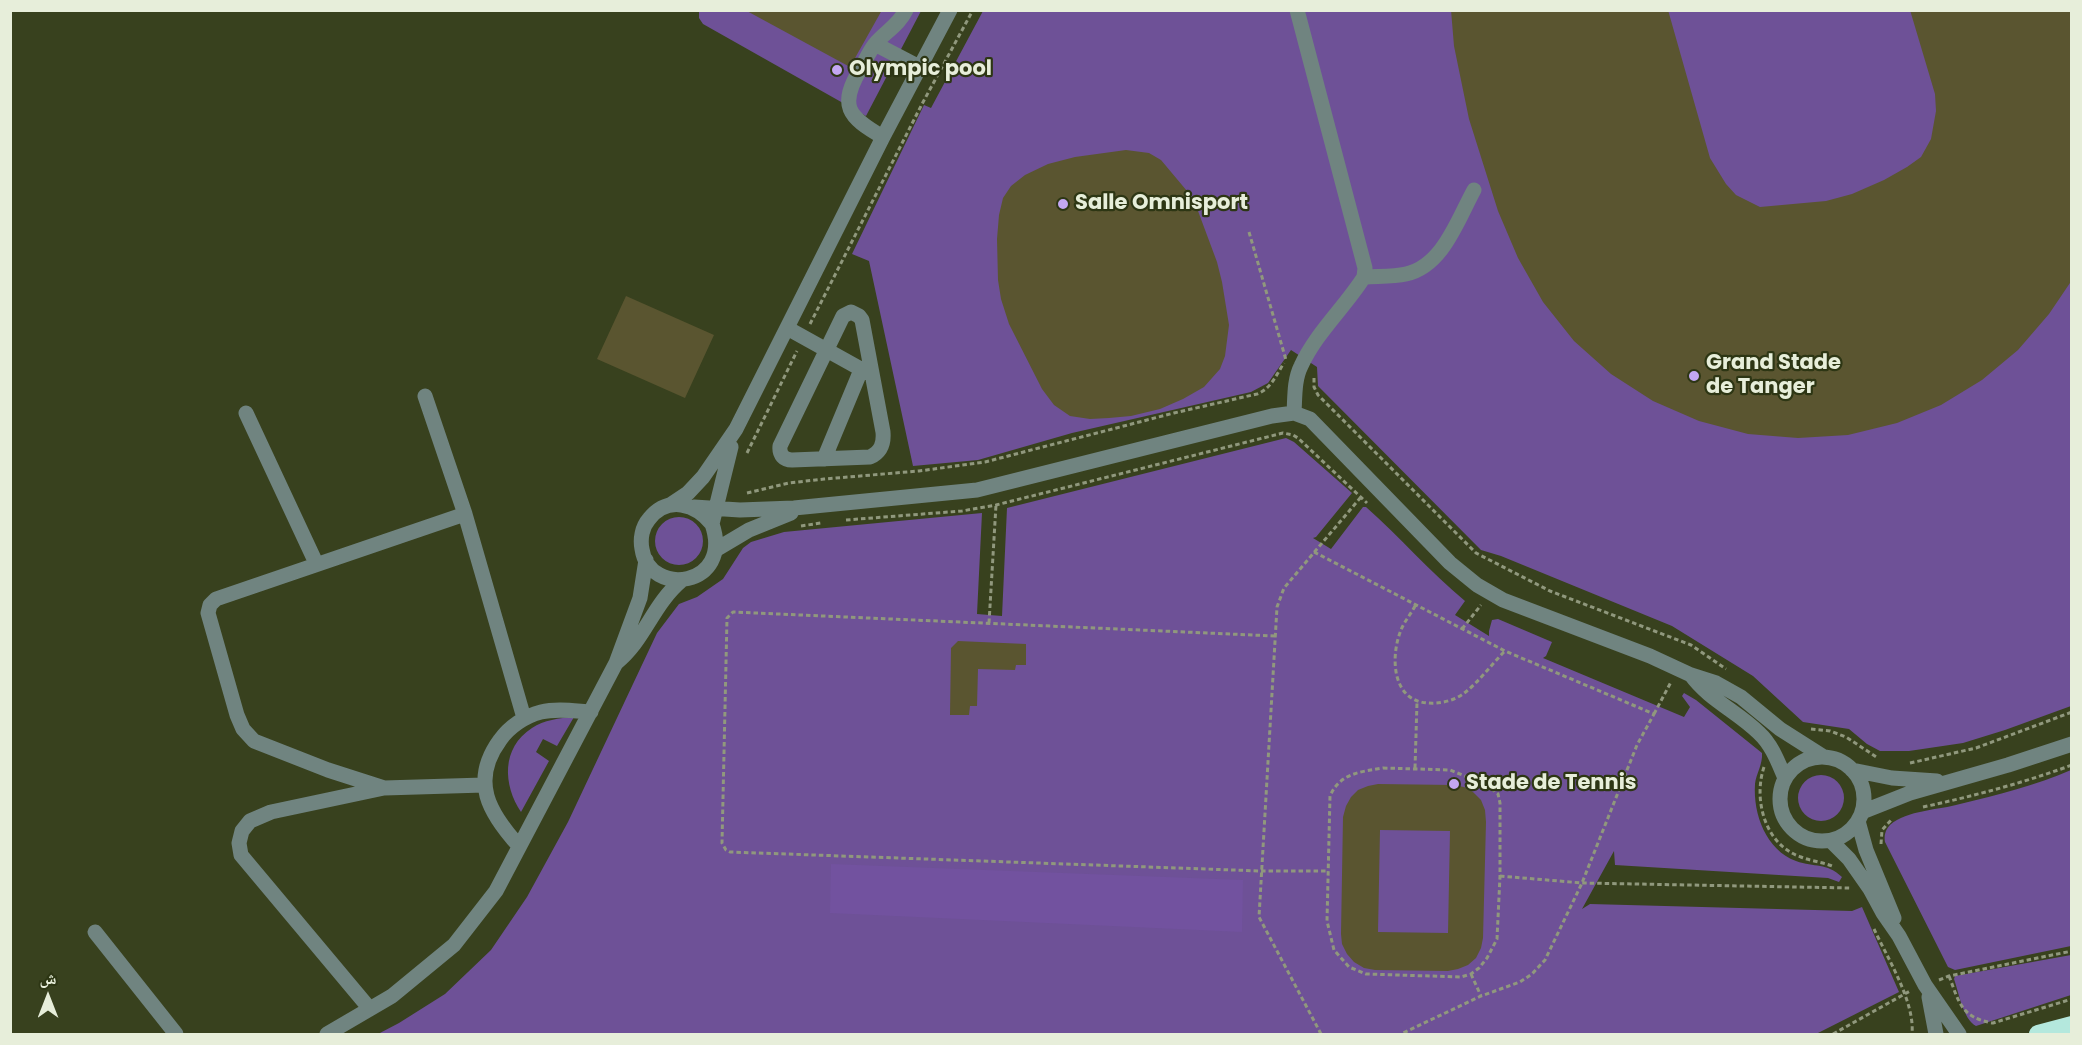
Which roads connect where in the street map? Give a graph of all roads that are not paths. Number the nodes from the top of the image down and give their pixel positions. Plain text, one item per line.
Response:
1 (906, 10) edge
2 (951, 10) edge
3 (1297, 10) edge
4 (875, 44) junction
5 (921, 68) junction
6 (883, 137) junction
7 (1474, 190) dead end
8 (1364, 277) junction
9 (787, 328) junction
10 (827, 351) junction
11 (866, 372) junction
12 (425, 396) dead end
13 (246, 413) dead end
14 (1294, 413) junction
15 (736, 429) junction
16 (824, 459) junction
17 (670, 505) junction
18 (820, 505) junction
19 (465, 514) junction
20 (714, 517) junction
21 (717, 549) junction
22 (646, 560) junction
23 (316, 563) junction
24 (682, 580) junction
25 (616, 663) junction
26 (1691, 675) junction
27 (591, 712) junction
28 (524, 718) junction
29 (2072, 744) edge
30 (1824, 757) junction
31 (1852, 770) junction
32 (1785, 778) junction
33 (1949, 781) junction
34 (484, 784) junction
35 (384, 788) junction
36 (1860, 816) junction
37 (1832, 841) junction
38 (519, 846) junction
39 (95, 932) dead end
40 (1899, 936) junction
41 (1925, 985) junction
42 (370, 1009) junction
43 (2072, 1025) edge
44 (176, 1035) edge
45 (327, 1035) edge
46 (1936, 1035) edge
47 (1959, 1035) edge
48 (2038, 1035) edge

1 - 4 street
2 - 5 street
3 - 8 street
4 - 5 street
4 - 6 street
5 - 6 street
6 - 9 street
7 - 8 street
8 - 14 street
9 - 10 street
9 - 15 street
10 - 11 street
10 - 11 street
10 - 16 street
11 - 16 street
11 - 16 street
12 - 19 street
13 - 23 street
14 - 18 street
14 - 26 street
15 - 17 street
15 - 20 street
17 - 20 street
17 - 22 street
18 - 20 street
18 - 21 street
19 - 23 street
19 - 28 street
20 - 21 street
21 - 24 street
22 - 24 street
22 - 25 street
23 - 35 street
24 - 25 street
25 - 27 street
26 - 30 street
26 - 32 street
27 - 28 street
27 - 38 street
28 - 34 street
29 - 33 street
30 - 31 street
30 - 32 street
31 - 33 street
31 - 36 street
32 - 37 street
33 - 36 street
34 - 35 street
34 - 38 street
35 - 42 street
36 - 37 street
36 - 40 street
37 - 40 street
38 - 42 street
39 - 44 street
40 - 41 street
41 - 46 street
41 - 47 street
42 - 45 street
43 - 48 highway

